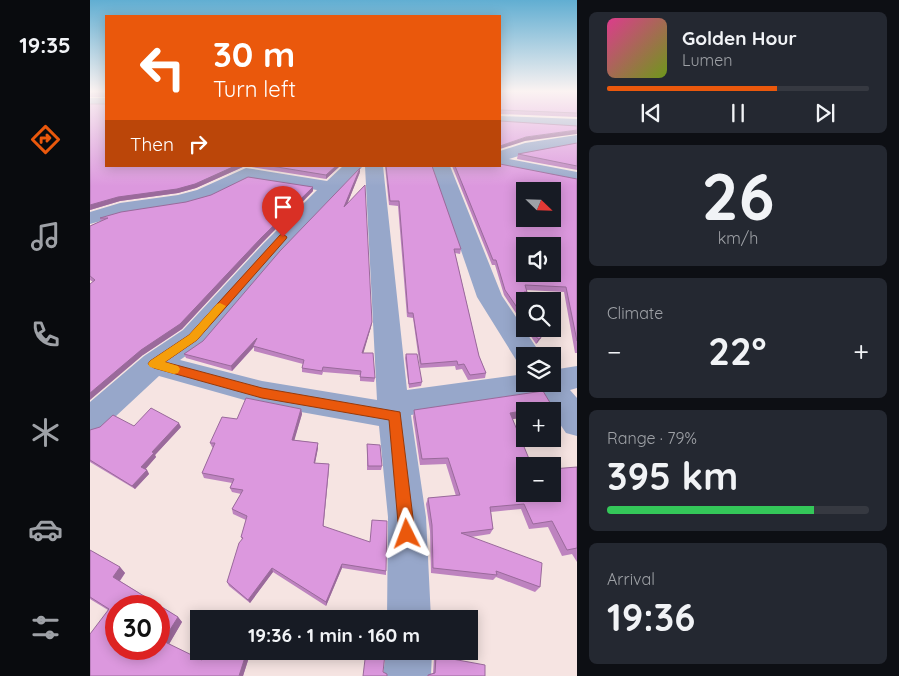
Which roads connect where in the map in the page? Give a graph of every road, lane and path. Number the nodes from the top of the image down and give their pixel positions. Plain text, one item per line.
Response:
1 (548, 123) edge
2 (576, 124) edge
3 (576, 140) edge
4 (501, 156) edge
5 (501, 162) edge
6 (353, 167) edge
7 (374, 167) edge
8 (441, 167) edge
9 (576, 178) edge
10 (331, 187) junction
11 (90, 218) edge
12 (522, 347) edge
13 (154, 364) junction
14 (576, 377) edge
15 (561, 380) edge
16 (516, 389) edge
17 (555, 392) edge
18 (394, 411) junction
19 (90, 421) edge
20 (576, 423) edge
21 (409, 610) edge
22 (408, 660) edge
23 (407, 676) edge

1 - 2 street
3 - 4 street
5 - 9 street
6 - 10 street
7 - 18 street
8 - 12 street
10 - 11 street
10 - 13 street
13 - 18 street
13 - 19 street
14 - 15 street
16 - 18 street
17 - 20 street
18 - 21 street
22 - 23 street

